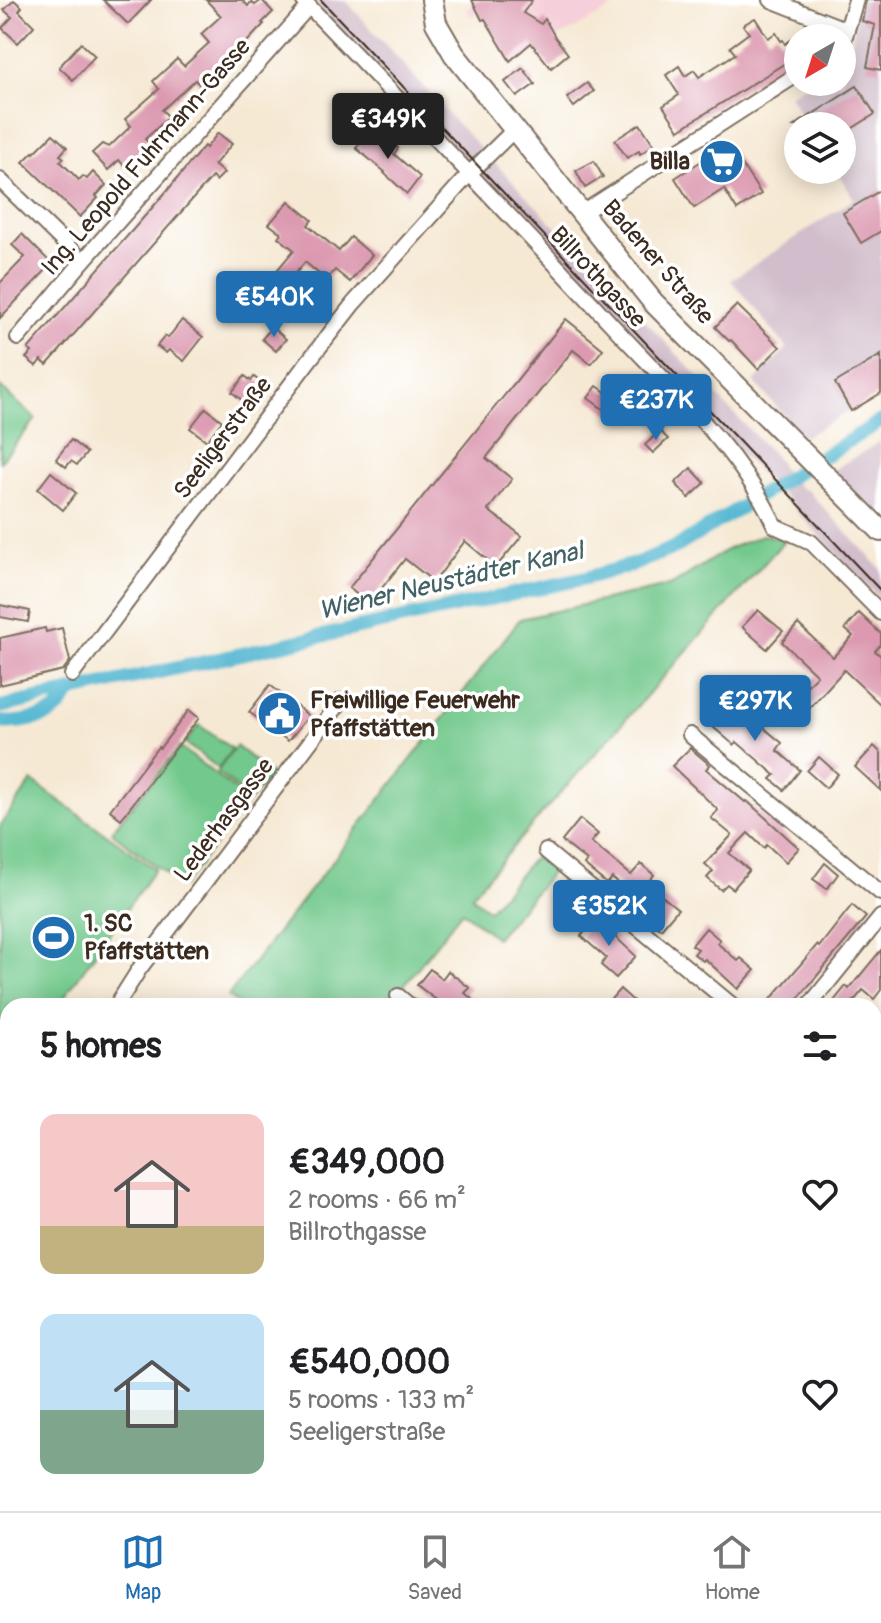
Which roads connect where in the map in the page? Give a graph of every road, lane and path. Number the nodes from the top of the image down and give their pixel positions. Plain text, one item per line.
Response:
1 (432, 0) edge
2 (771, 0) edge
3 (856, 0) edge
4 (306, 3) edge
5 (832, 24) edge
6 (849, 24) edge
7 (784, 83) edge
8 (515, 129) junction
9 (470, 173) junction
10 (0, 180) edge
11 (582, 213) junction
12 (83, 261) junction
13 (18, 338) dead end
14 (881, 531) edge
15 (881, 613) edge
16 (72, 675) dead end
17 (341, 701) dead end
18 (690, 735) dead end
19 (546, 851) dead end
20 (881, 893) edge
21 (881, 917) edge
22 (121, 998) edge
23 (723, 998) edge
24 (815, 998) edge

1 - 8 street, Badener Straße
2 - 5 street
3 - 6 street
4 - 9 street, Billrothgasse
4 - 12 street, Ing. Leopold Fuhrmann-Gasse
7 - 11 street
8 - 9 street, Seeligerstraße
8 - 11 street, Badener Straße
9 - 15 street, Billrothgasse
9 - 16 street, Seeligerstraße
10 - 12 street
11 - 14 street, Badener Straße
12 - 13 street, Ing. Leopold Fuhrmann-Gasse
17 - 22 street, Lederhasgasse
18 - 20 street
19 - 23 street
21 - 24 street

